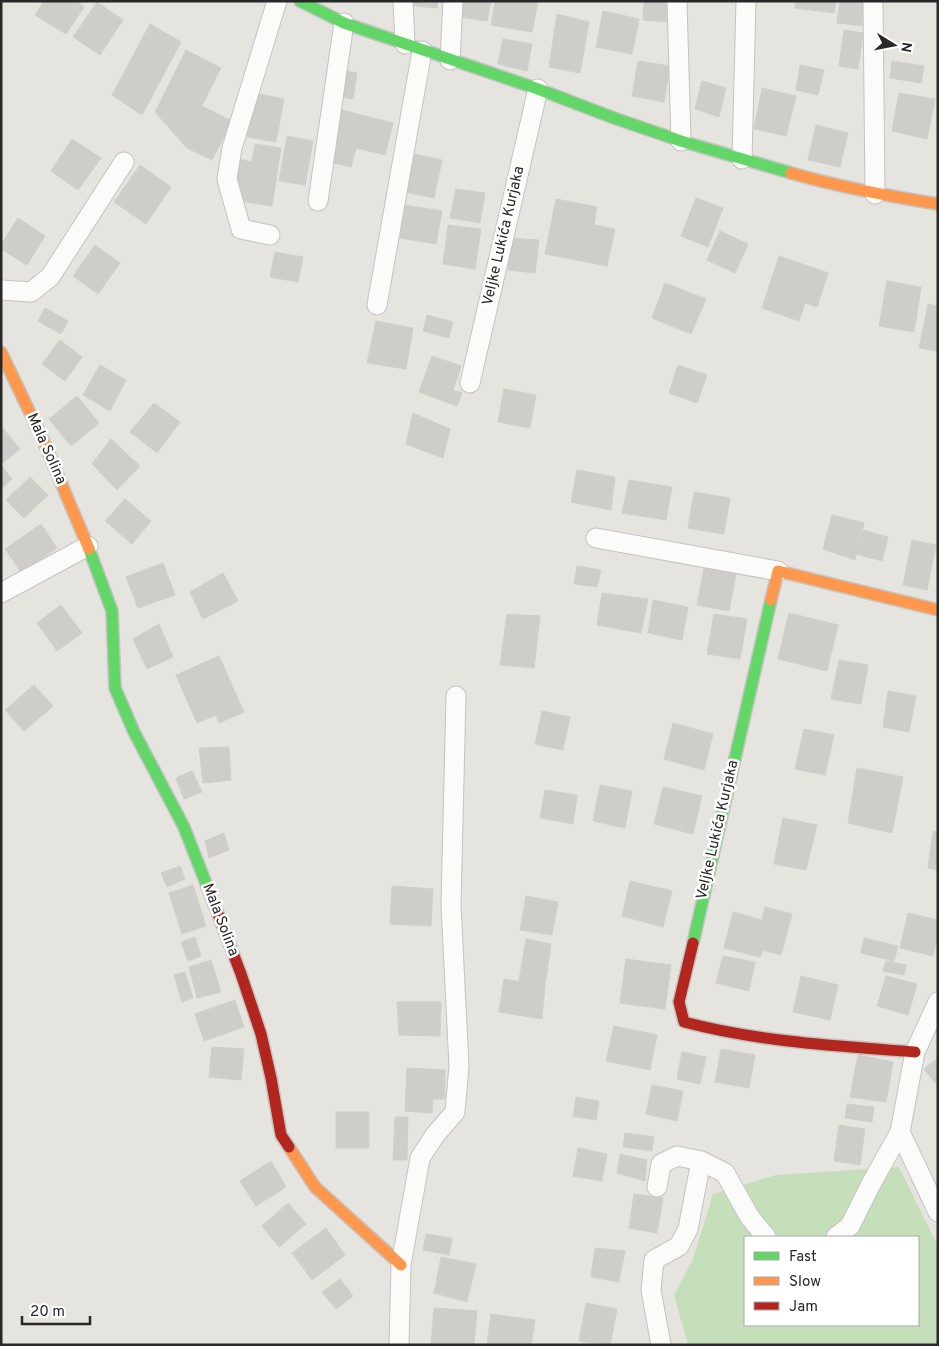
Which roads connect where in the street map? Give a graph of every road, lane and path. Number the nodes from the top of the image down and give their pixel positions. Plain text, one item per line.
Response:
1 (277, 1) edge
2 (300, 1) edge
3 (403, 1) edge
4 (453, 1) edge
5 (677, 1) edge
6 (746, 1) edge
7 (873, 1) edge
8 (344, 22) junction
9 (413, 48) junction
10 (450, 60) junction
11 (538, 89) junction
12 (681, 141) junction
13 (742, 159) junction
14 (124, 162) dead end
15 (875, 194) junction
16 (318, 201) dead end
17 (938, 204) edge
18 (270, 235) dead end
19 (1, 290) edge
20 (377, 305) dead end
21 (1, 352) edge
22 (470, 383) dead end
23 (596, 538) dead end
24 (88, 546) junction
25 (778, 571) junction
26 (1, 593) edge
27 (938, 610) edge
28 (456, 696) dead end
29 (938, 1002) edge
30 (915, 1052) junction
31 (900, 1132) junction
32 (701, 1161) junction
33 (657, 1187) dead end
34 (938, 1212) edge
35 (765, 1236) edge
36 (837, 1236) edge
37 (401, 1266) junction
38 (399, 1345) edge
39 (661, 1345) edge

1 - 18 street
2 - 8 street
3 - 9 street
4 - 10 street
5 - 12 street
6 - 13 street
7 - 15 street
8 - 9 street
8 - 16 street
9 - 10 street
9 - 20 street
10 - 11 street
11 - 12 street
11 - 22 street, Veljke Lukića Kurjaka
12 - 13 street
13 - 15 street
14 - 19 street
15 - 17 street
21 - 24 street, Mala Solina
23 - 25 street
24 - 26 street
24 - 37 street, Mala Solina
25 - 27 street
25 - 30 street, Veljke Lukića Kurjaka
28 - 37 street
29 - 30 street
30 - 31 street
31 - 34 street
31 - 36 street
32 - 33 street
32 - 35 street
32 - 39 street
37 - 38 street

